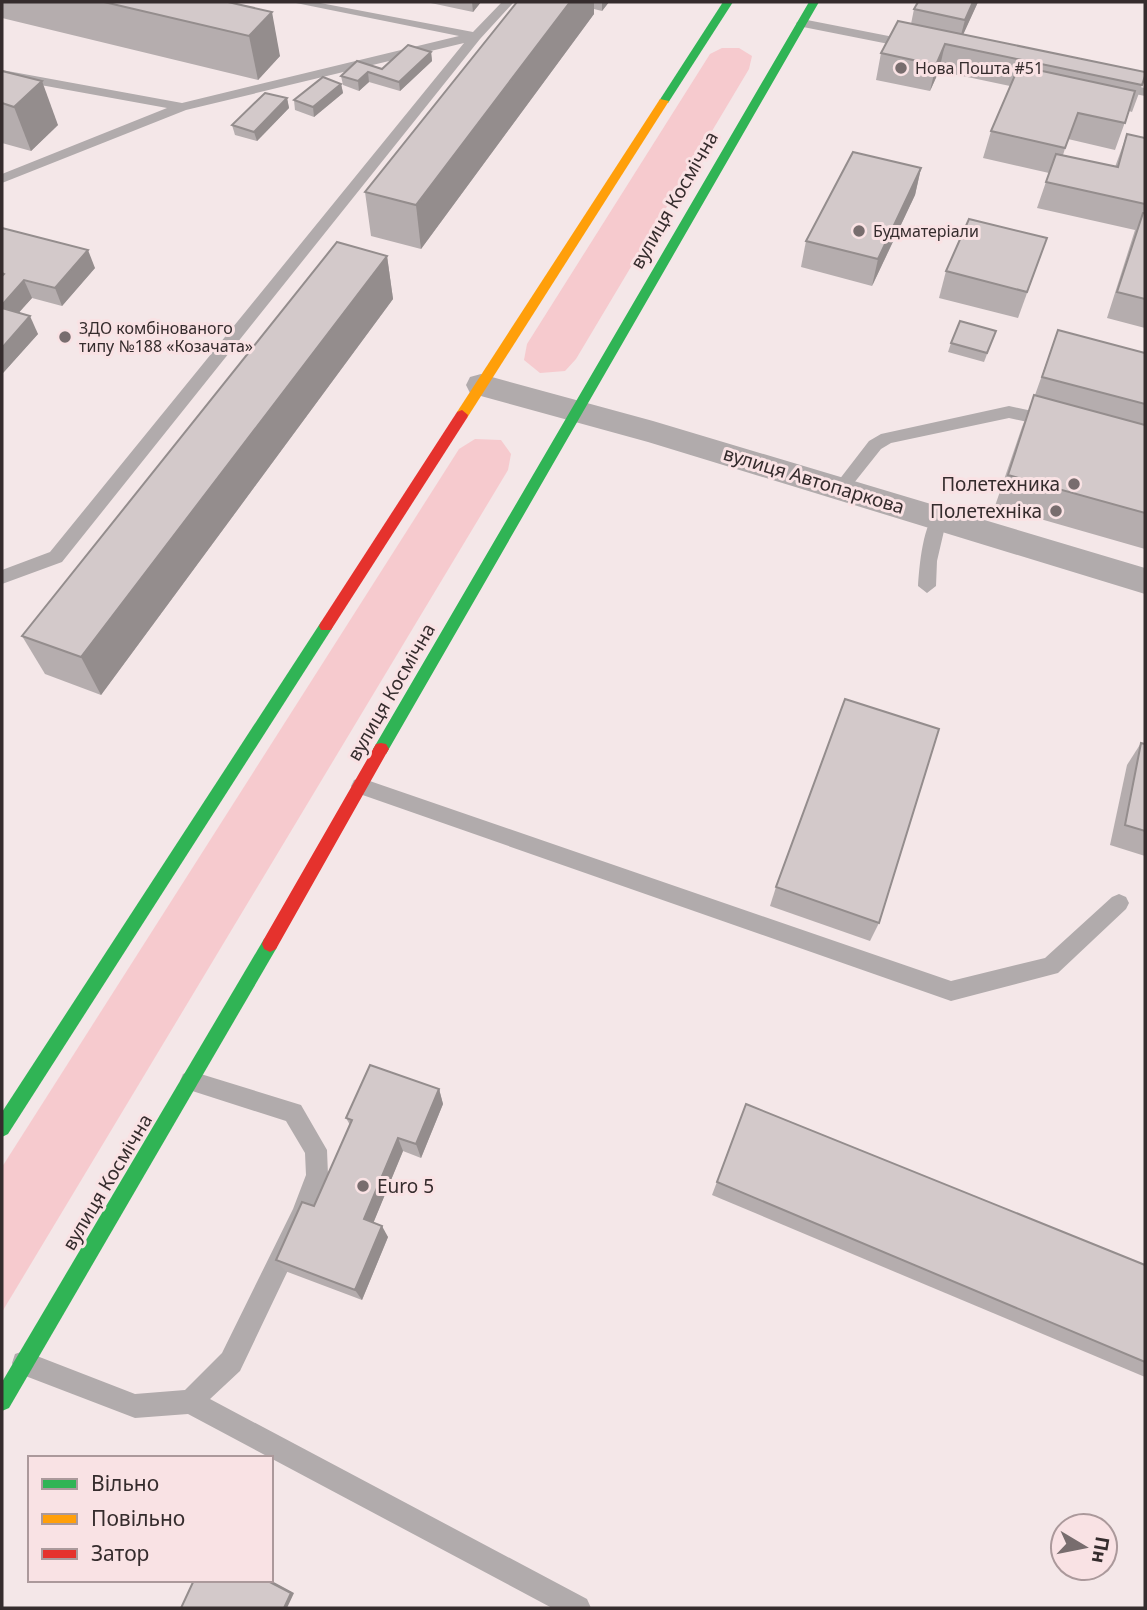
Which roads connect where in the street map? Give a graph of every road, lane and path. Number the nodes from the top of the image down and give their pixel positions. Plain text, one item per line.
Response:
1 (297, 2) edge
2 (508, 2) edge
3 (728, 2) edge
4 (814, 2) edge
5 (802, 23) junction
6 (476, 36) junction
7 (934, 49) edge
8 (2, 74) edge
9 (1106, 84) edge
10 (1145, 92) edge
11 (182, 107) junction
12 (2, 179) edge
13 (481, 385) junction
14 (575, 411) junction
15 (1070, 426) edge
16 (841, 489) junction
17 (939, 518) junction
18 (2, 577) edge
19 (1145, 581) edge
20 (927, 586) dead end
21 (361, 786) junction
22 (1119, 903) dead end
23 (191, 1081) junction
24 (2, 1128) edge
25 (24, 1363) junction
26 (2, 1401) edge
27 (190, 1402) junction
28 (578, 1608) edge

1 - 6 lane
2 - 6 lane
3 - 13 main road
4 - 5 main road, вулиця Космічна
5 - 7 lane
5 - 14 main road, вулиця Космічна
6 - 11 lane
6 - 18 lane
8 - 11 lane
9 - 10 lane
11 - 12 lane
13 - 14 street, вулиця Автопаркова
13 - 24 main road
14 - 16 street, вулиця Автопаркова
14 - 21 main road, вулиця Космічна
15 - 16 lane
16 - 17 street, вулиця Автопаркова
17 - 19 street, вулиця Автопаркова
17 - 20 lane
21 - 22 lane
21 - 23 main road, вулиця Космічна
23 - 25 main road, вулиця Космічна
23 - 27 lane
25 - 26 main road, вулиця Космічна
25 - 27 lane
27 - 28 lane

